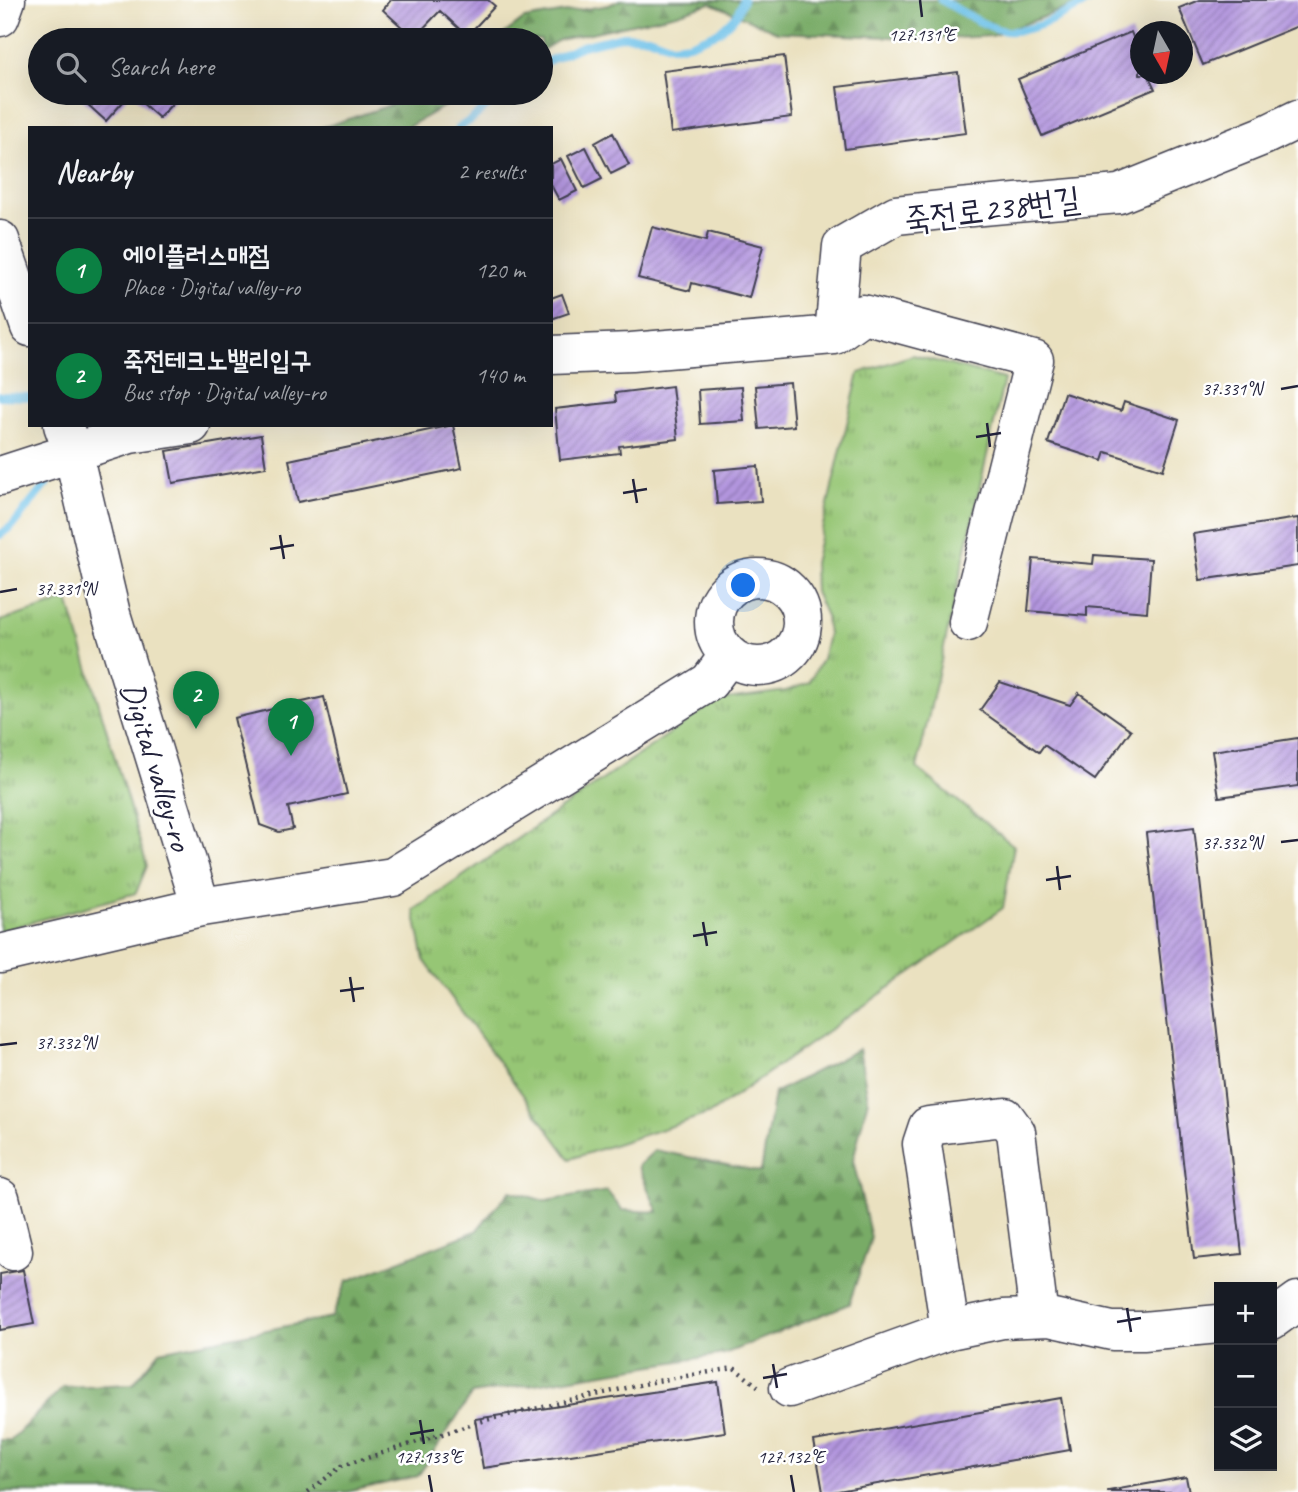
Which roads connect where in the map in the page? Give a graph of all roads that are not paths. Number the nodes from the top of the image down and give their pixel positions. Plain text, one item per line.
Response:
1 (6, 0) edge
2 (0, 17) edge
3 (1298, 119) edge
4 (0, 240) edge
5 (28, 321) edge
6 (834, 335) junction
7 (553, 355) edge
8 (177, 427) edge
9 (69, 447) edge
10 (0, 476) edge
11 (968, 622) dead end
12 (729, 655) dead end
13 (201, 907) junction
14 (0, 954) edge
15 (0, 1198) edge
16 (13, 1251) dead end
17 (1298, 1301) edge
18 (1277, 1316) edge
19 (1039, 1317) junction
20 (1214, 1324) edge
21 (950, 1330) junction
22 (789, 1388) road end

1 - 2 street
3 - 6 street, 죽전로238번길
4 - 5 street
6 - 7 street
6 - 11 street
8 - 9 street
9 - 10 street
9 - 13 street, Digital valley-ro
12 - 13 street
13 - 14 street
15 - 16 street
17 - 18 street
19 - 20 street
19 - 21 street
19 - 21 street
21 - 22 street

